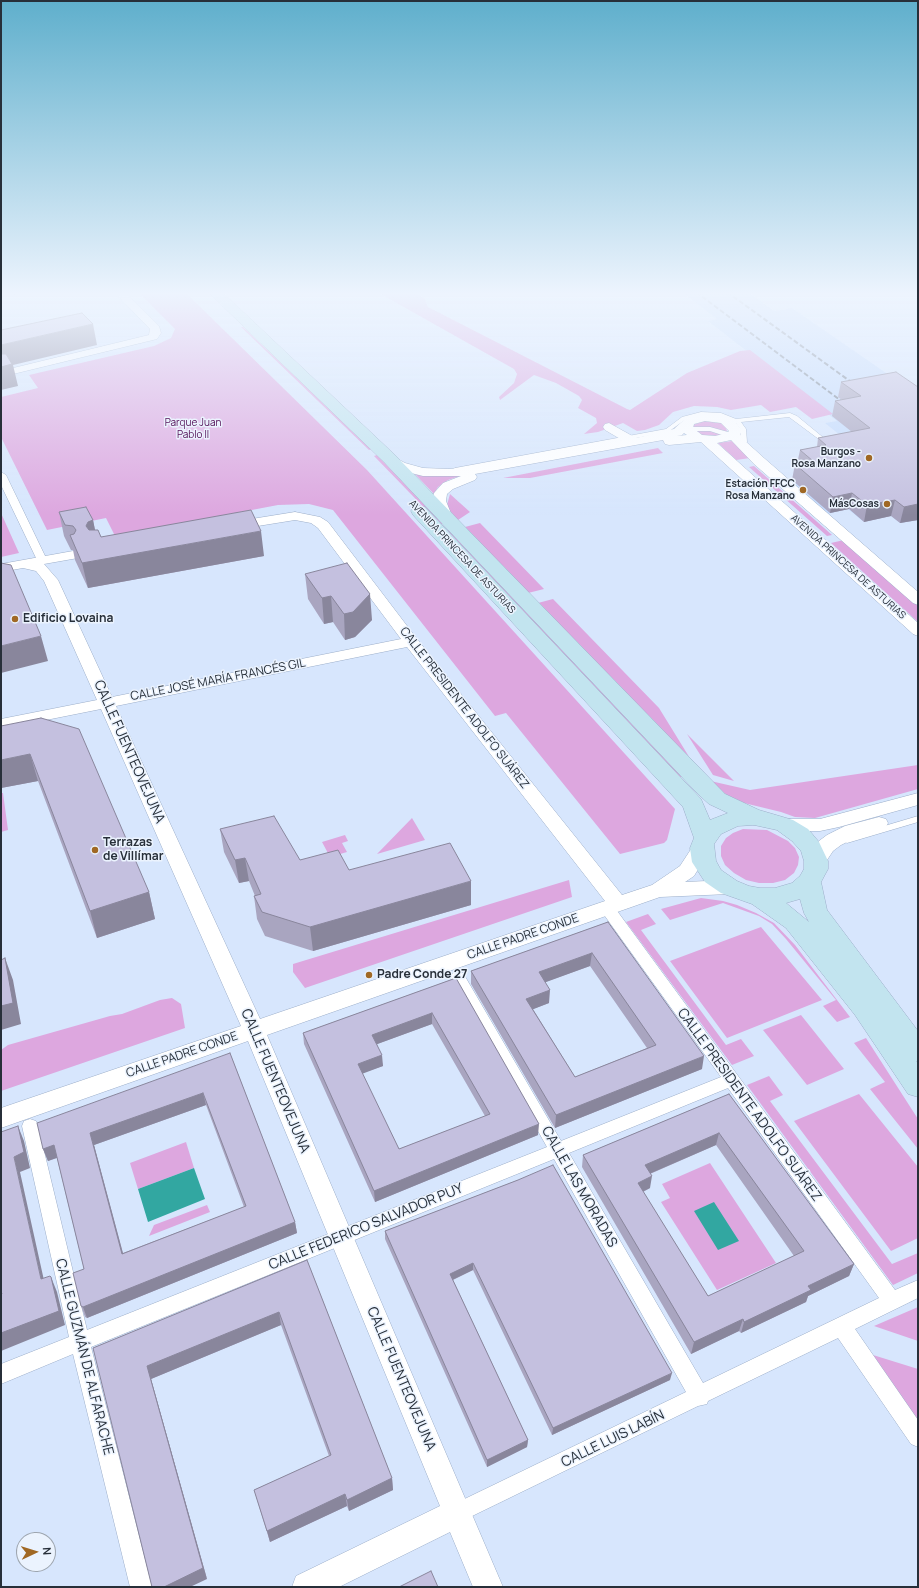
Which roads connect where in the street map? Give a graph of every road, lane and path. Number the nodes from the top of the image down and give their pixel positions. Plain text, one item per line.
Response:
1 (34, 366) edge
2 (274, 366) edge
3 (292, 366) edge
4 (9, 372) edge
5 (609, 427) dead end
6 (685, 427) junction
7 (668, 430) junction
8 (737, 432) junction
9 (702, 439) junction
10 (822, 439) edge
11 (631, 440) junction
12 (390, 459) junction
13 (1, 475) edge
14 (445, 516) junction
15 (216, 529) edge
16 (42, 560) junction
17 (22, 564) junction
18 (1, 568) edge
19 (51, 580) junction
20 (918, 593) edge
21 (918, 600) edge
22 (918, 631) edge
23 (412, 642) junction
24 (107, 703) junction
25 (1, 724) edge
26 (918, 799) edge
27 (918, 812) edge
28 (754, 818) junction
29 (918, 819) edge
30 (785, 825) junction
31 (704, 843) junction
32 (817, 863) junction
33 (729, 887) junction
34 (659, 890) junction
35 (760, 897) junction
36 (612, 906) junction
37 (458, 977) dead end
38 (254, 1030) junction
39 (918, 1051) edge
40 (731, 1080) junction
41 (918, 1086) edge
42 (1, 1118) edge
43 (30, 1126) dead end
44 (558, 1149) junction
45 (341, 1237) junction
46 (918, 1289) edge
47 (892, 1302) junction
48 (841, 1326) junction
49 (80, 1342) junction
50 (1, 1374) edge
51 (700, 1397) junction
52 (918, 1437) edge
53 (457, 1513) junction
54 (141, 1587) edge
55 (307, 1587) edge
56 (488, 1587) edge

1 - 4 street
2 - 31 main road, AVENIDA PRINCESA DE ASTURIAS
3 - 12 main road, AVENIDA PRINCESA DE ASTURIAS
5 - 11 street
6 - 7 lane
6 - 8 lane
6 - 8 street, AVENIDA PRINCESA DE ASTURIAS
6 - 9 street
6 - 11 street
7 - 8 lane
7 - 11 lane
8 - 9 street
8 - 10 lane
8 - 20 lane
8 - 21 street, AVENIDA PRINCESA DE ASTURIAS
9 - 14 street, AVENIDA PRINCESA DE ASTURIAS
9 - 22 street, AVENIDA PRINCESA DE ASTURIAS
11 - 12 street
12 - 14 main road, AVENIDA PRINCESA DE ASTURIAS
13 - 16 street
14 - 28 main road, AVENIDA PRINCESA DE ASTURIAS
15 - 23 street, CALLE PRESIDENTE ADOLFO SUÁREZ
16 - 17 street
16 - 19 street
17 - 18 street
17 - 19 street, CALLE FUENTEOVEJUNA
19 - 24 street, CALLE FUENTEOVEJUNA
23 - 24 street, CALLE JOSÉ MARÍA FRANCÉS GIL
23 - 36 street, CALLE PRESIDENTE ADOLFO SUÁREZ
24 - 25 street, CALLE JOSÉ MARÍA FRANCÉS GIL
24 - 38 street, CALLE FUENTEOVEJUNA
26 - 30 street
27 - 32 street
28 - 30 main road
28 - 31 main road
29 - 32 lane
30 - 32 main road
31 - 33 main road
31 - 34 street, CALLE PADRE CONDE
32 - 35 main road
32 - 39 main road
33 - 34 street, CALLE PADRE CONDE
33 - 35 main road
34 - 36 street, CALLE PADRE CONDE
35 - 41 main road
36 - 38 street, CALLE PADRE CONDE
36 - 40 street, CALLE PRESIDENTE ADOLFO SUÁREZ
37 - 44 street, CALLE LAS MORADAS
38 - 42 street, CALLE PADRE CONDE
38 - 45 street, CALLE FUENTEOVEJUNA
40 - 44 street, CALLE FEDERICO SALVADOR PUY
40 - 47 street, CALLE PRESIDENTE ADOLFO SUÁREZ
43 - 49 street, CALLE GUZMÁN DE ALFARACHE
44 - 45 street, CALLE FEDERICO SALVADOR PUY
44 - 51 street, CALLE LAS MORADAS
45 - 49 street, CALLE FEDERICO SALVADOR PUY
45 - 53 street, CALLE FUENTEOVEJUNA
46 - 47 street, CALLE LUIS LABÍN
47 - 48 street, CALLE LUIS LABÍN
48 - 51 street, CALLE LUIS LABÍN
48 - 52 street
49 - 50 street, CALLE FEDERICO SALVADOR PUY
49 - 54 street, CALLE GUZMÁN DE ALFARACHE
51 - 53 street, CALLE LUIS LABÍN
53 - 55 street, CALLE LUIS LABÍN
53 - 56 street, CALLE FUENTEOVEJUNA

